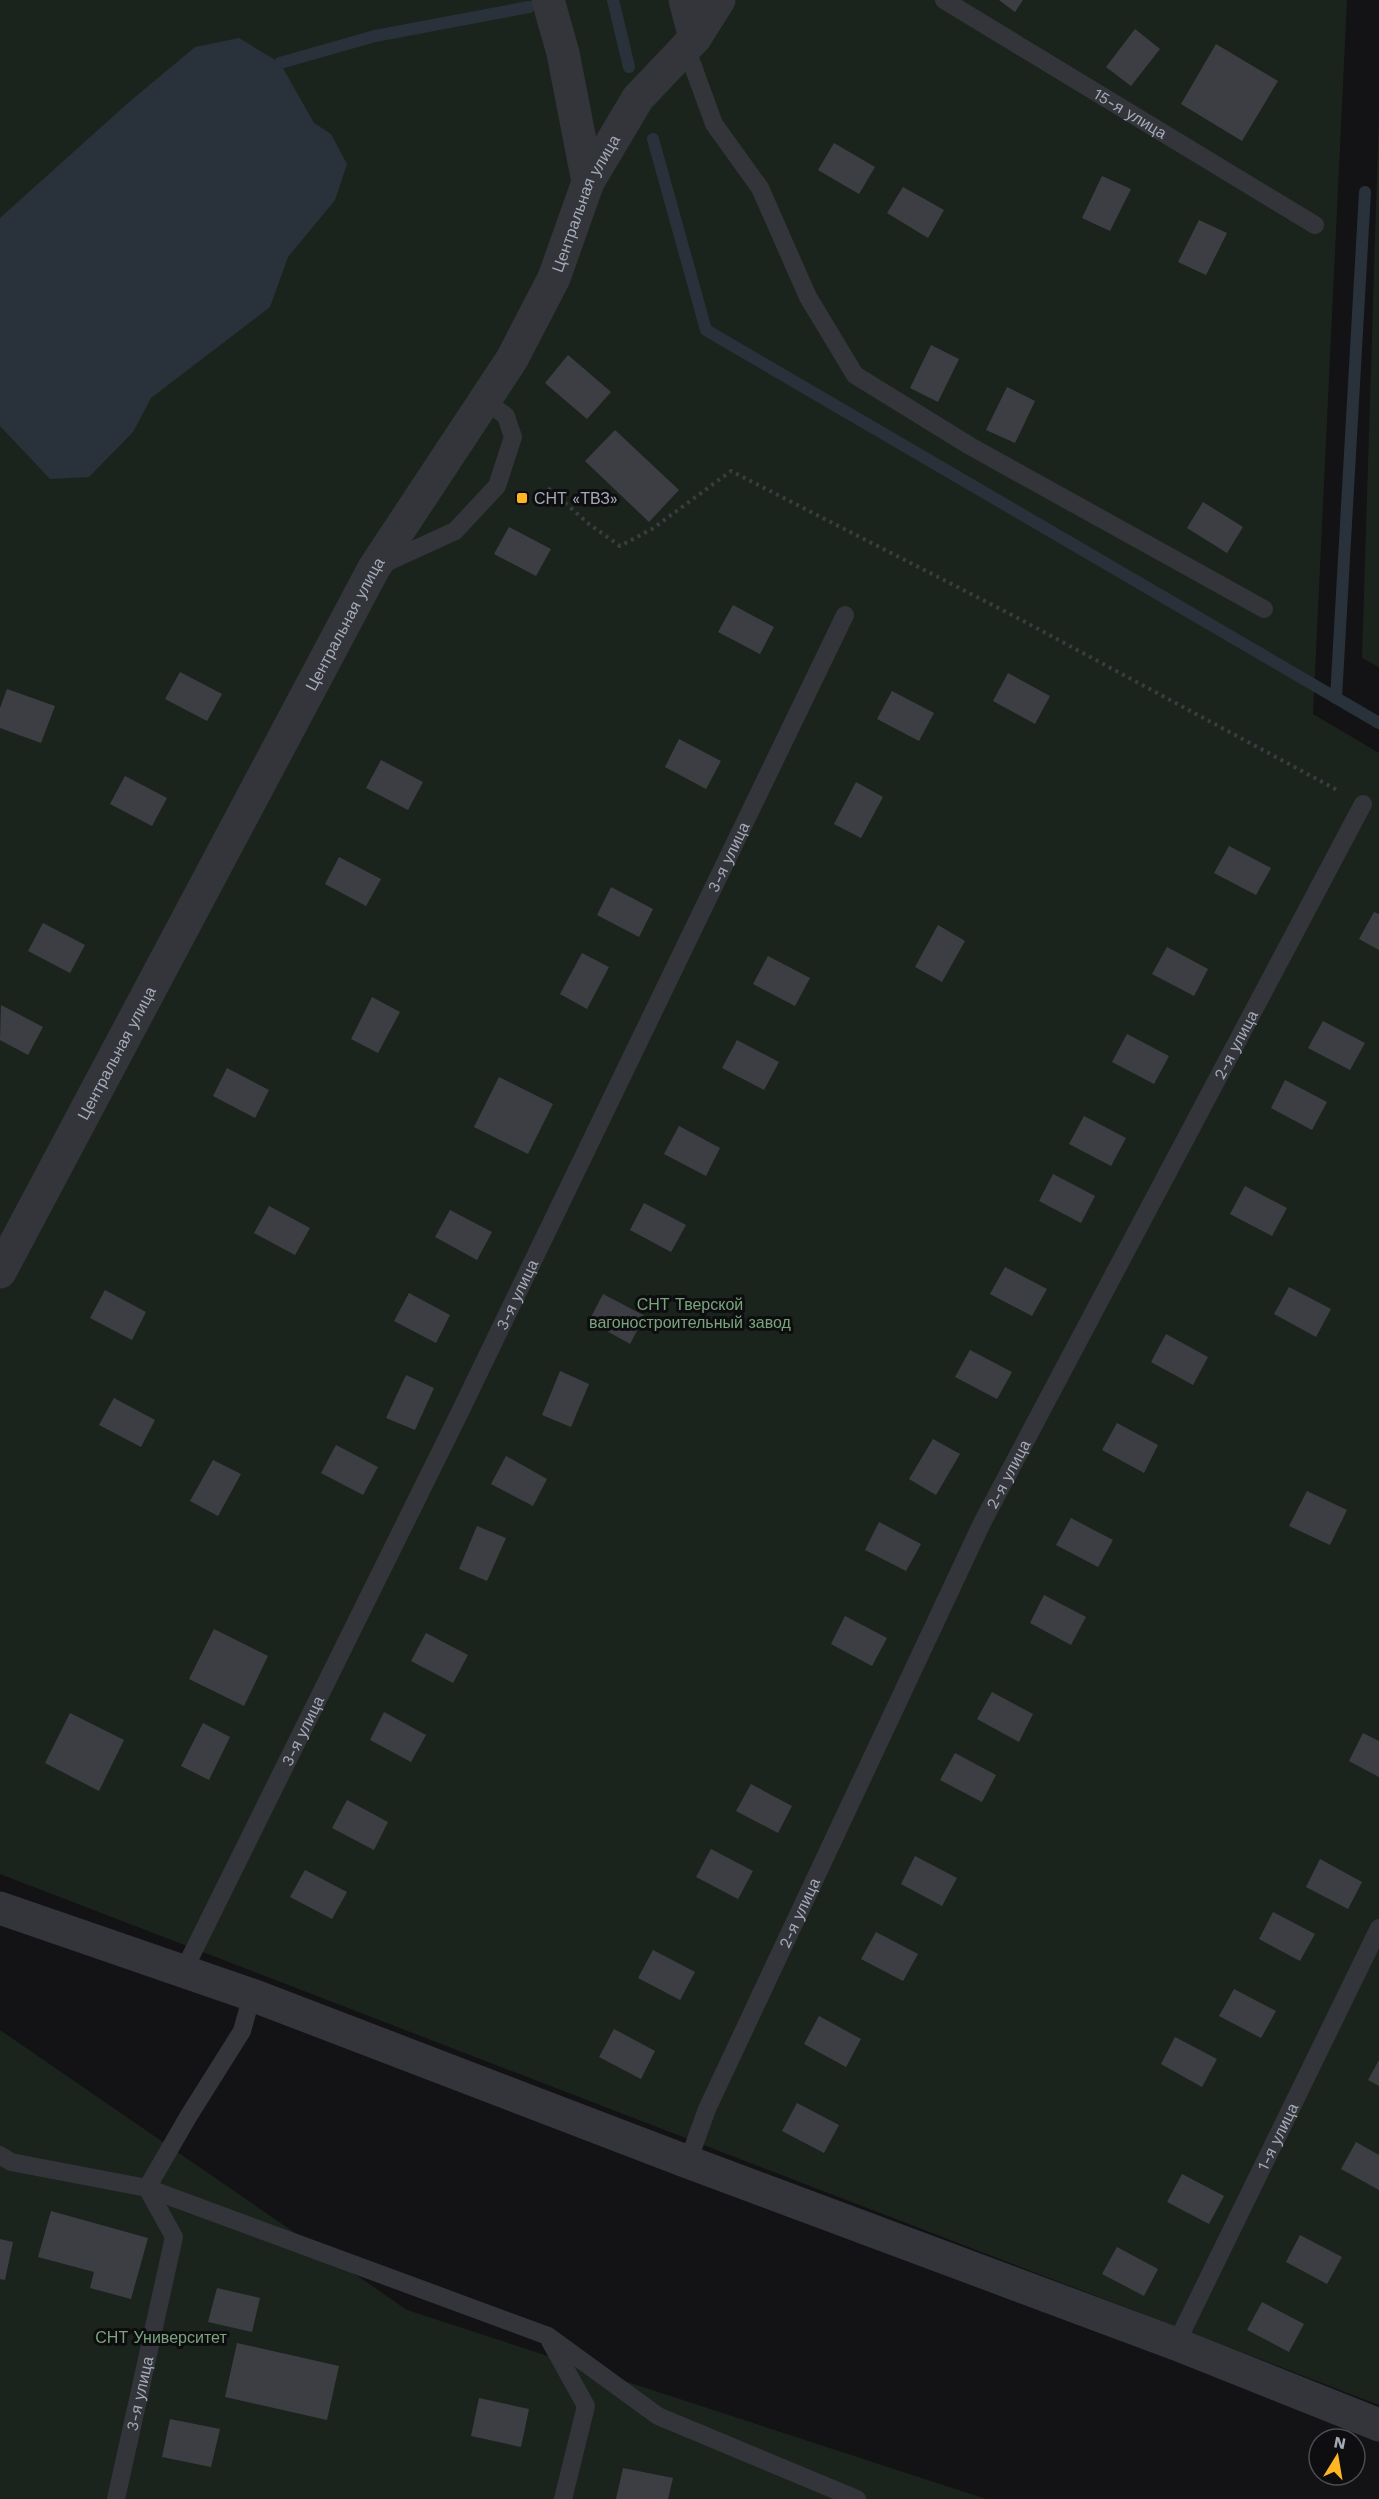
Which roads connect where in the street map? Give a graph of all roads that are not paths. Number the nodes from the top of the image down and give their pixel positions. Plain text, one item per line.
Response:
1 (548, 0) edge
2 (685, 0) edge
3 (718, 0) edge
4 (944, 0) edge
5 (691, 42) junction
6 (588, 182) junction
7 (1315, 225) dead end
8 (485, 401) junction
9 (374, 568) junction
10 (1264, 609) dead end
11 (845, 615) dead end
12 (1363, 804) road end
13 (0, 1272) edge
14 (0, 1908) edge
15 (1379, 1928) edge
16 (184, 1970) junction
17 (252, 1995) junction
18 (0, 2155) edge
19 (688, 2162) junction
20 (147, 2188) junction
21 (548, 2336) junction
22 (1176, 2344) junction
23 (1379, 2425) edge
24 (116, 2499) edge
25 (563, 2499) edge
26 (857, 2499) edge

1 - 6 street
2 - 5 street
3 - 5 street, Центральная улица
4 - 7 lane, 15-я улица
5 - 6 street, Центральная улица
5 - 10 lane
6 - 8 street, Центральная улица
8 - 9 street, Центральная улица
8 - 9 lane
9 - 13 street, Центральная улица
11 - 16 lane, 3-я улица
12 - 19 lane, 2-я улица
14 - 16 street
15 - 22 lane, 1-я улица
16 - 17 street
17 - 19 street
17 - 20 lane
18 - 20 lane
19 - 22 street
20 - 21 lane
20 - 24 lane, 3-я улица
21 - 25 lane
21 - 26 lane
22 - 23 street

